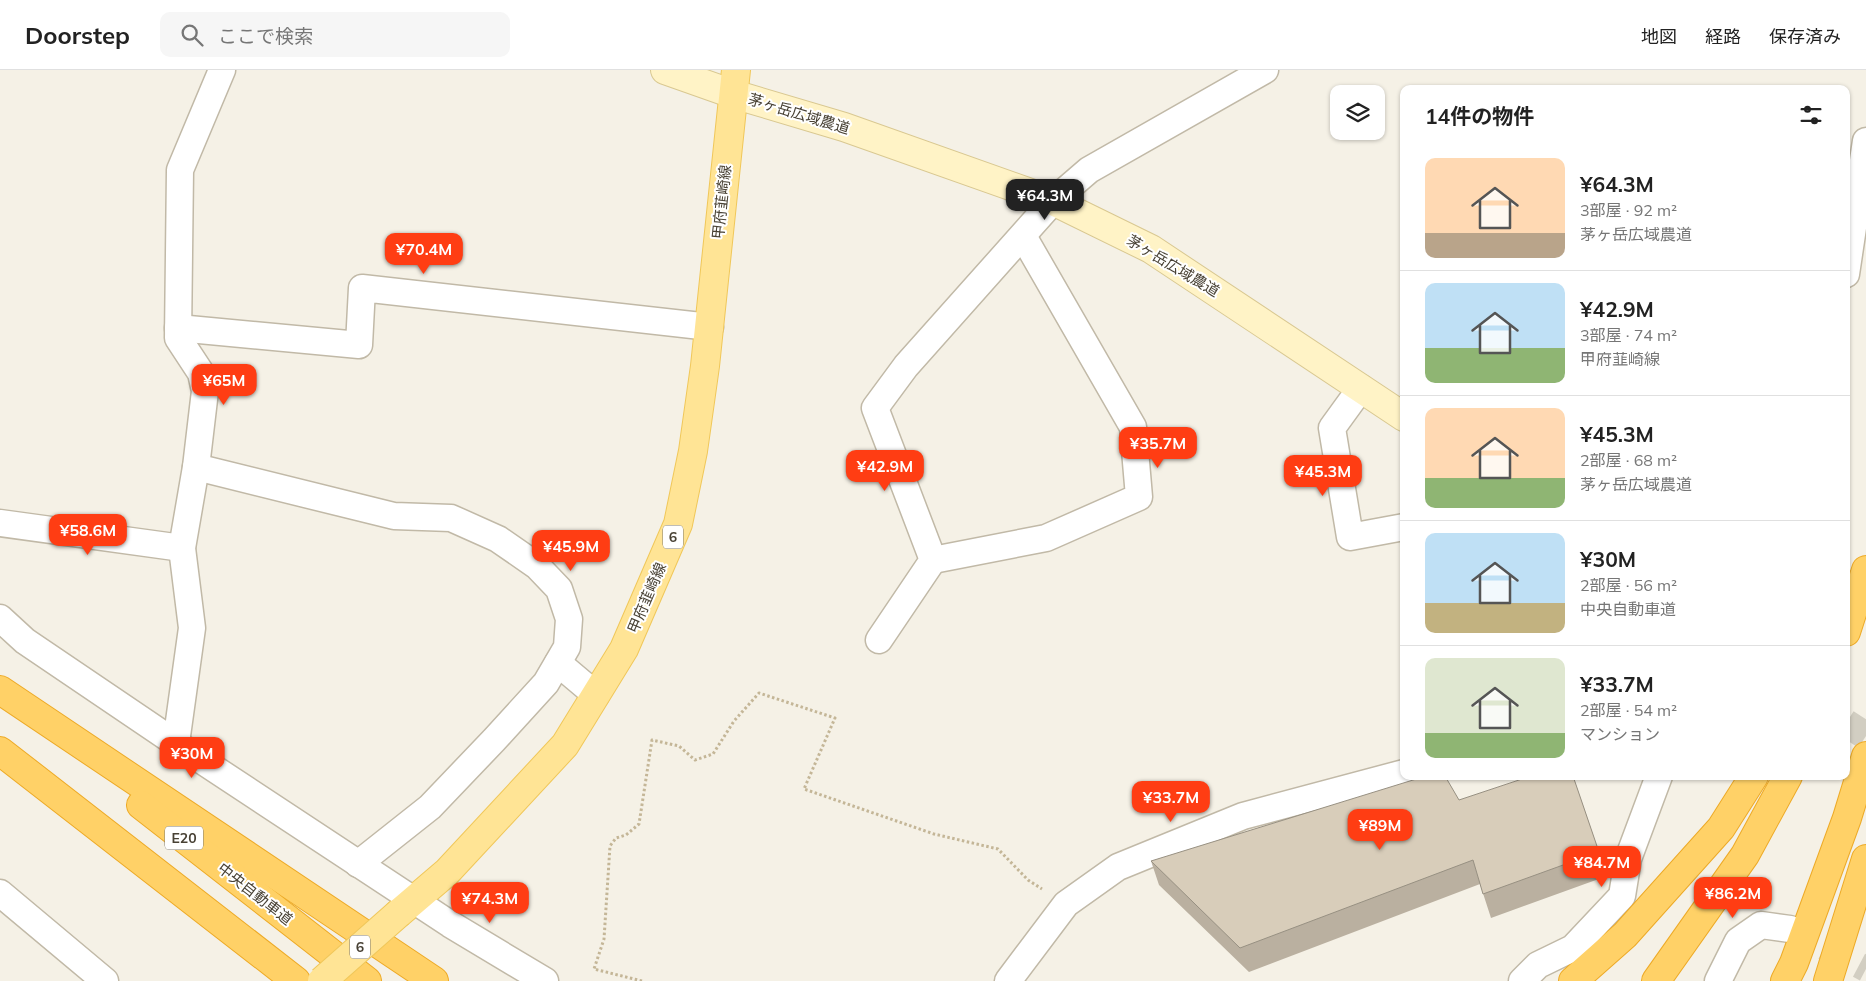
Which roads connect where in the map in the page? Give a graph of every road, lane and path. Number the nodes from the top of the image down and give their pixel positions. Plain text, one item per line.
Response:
1 (222, 70) edge
2 (665, 70) edge
3 (1265, 70) edge
4 (734, 82) edge
5 (1866, 141) edge
6 (1053, 201) junction
7 (1023, 236) junction
8 (1850, 247) edge
9 (710, 327) junction
10 (178, 328) junction
11 (1361, 388) junction
12 (1400, 414) edge
13 (196, 466) junction
14 (0, 523) edge
15 (1400, 528) edge
16 (182, 548) junction
17 (933, 560) junction
18 (1866, 570) edge
19 (0, 618) edge
20 (1850, 621) edge
21 (879, 640) dead end
22 (558, 663) junction
23 (0, 690) edge
24 (596, 694) junction
25 (0, 696) edge
26 (176, 742) junction
27 (0, 751) edge
28 (1866, 756) edge
29 (1400, 774) edge
30 (1658, 780) edge
31 (1751, 780) edge
32 (1786, 780) edge
33 (50, 790) junction
34 (1866, 859) edge
35 (358, 864) junction
36 (0, 893) edge
37 (1066, 904) junction
38 (406, 907) junction
39 (1790, 929) tunnel mouth
40 (105, 981) edge
41 (264, 981) edge
42 (296, 981) edge
43 (322, 981) edge
44 (367, 981) edge
45 (434, 981) edge
46 (545, 981) edge
47 (642, 981) edge
48 (1008, 981) edge
49 (1522, 981) edge
50 (1573, 981) edge
51 (1656, 981) edge
52 (1718, 981) edge
53 (1786, 981) edge
54 (1828, 981) edge

1 - 10 street
2 - 4 street, 茅ヶ岳広域農道
3 - 6 street
4 - 6 street, 茅ヶ岳広域農道
4 - 9 main road, 甲府韮崎線 / 6
5 - 8 street
6 - 7 street
6 - 11 street, 茅ヶ岳広域農道
7 - 17 street
7 - 17 street
9 - 10 street
9 - 24 main road, 甲府韮崎線 / 6
10 - 13 street
11 - 12 street, 茅ヶ岳広域農道
11 - 15 street
13 - 16 street
13 - 22 street
14 - 16 street
16 - 26 street
17 - 21 street
18 - 20 highway
19 - 26 street
22 - 24 street
22 - 35 street
23 - 45 highway
24 - 38 main road, 甲府韮崎線 / 6
25 - 44 highway, 中央自動車道 / E20
26 - 35 street
27 - 33 highway
28 - 53 highway
29 - 37 street
30 - 49 street
31 - 50 highway
32 - 51 highway
33 - 41 highway
33 - 42 highway
34 - 54 highway
35 - 38 street
36 - 40 street
37 - 47 path
37 - 48 street
38 - 43 main road, 甲府韮崎線 / 6, bridge
38 - 46 street
39 - 52 street

